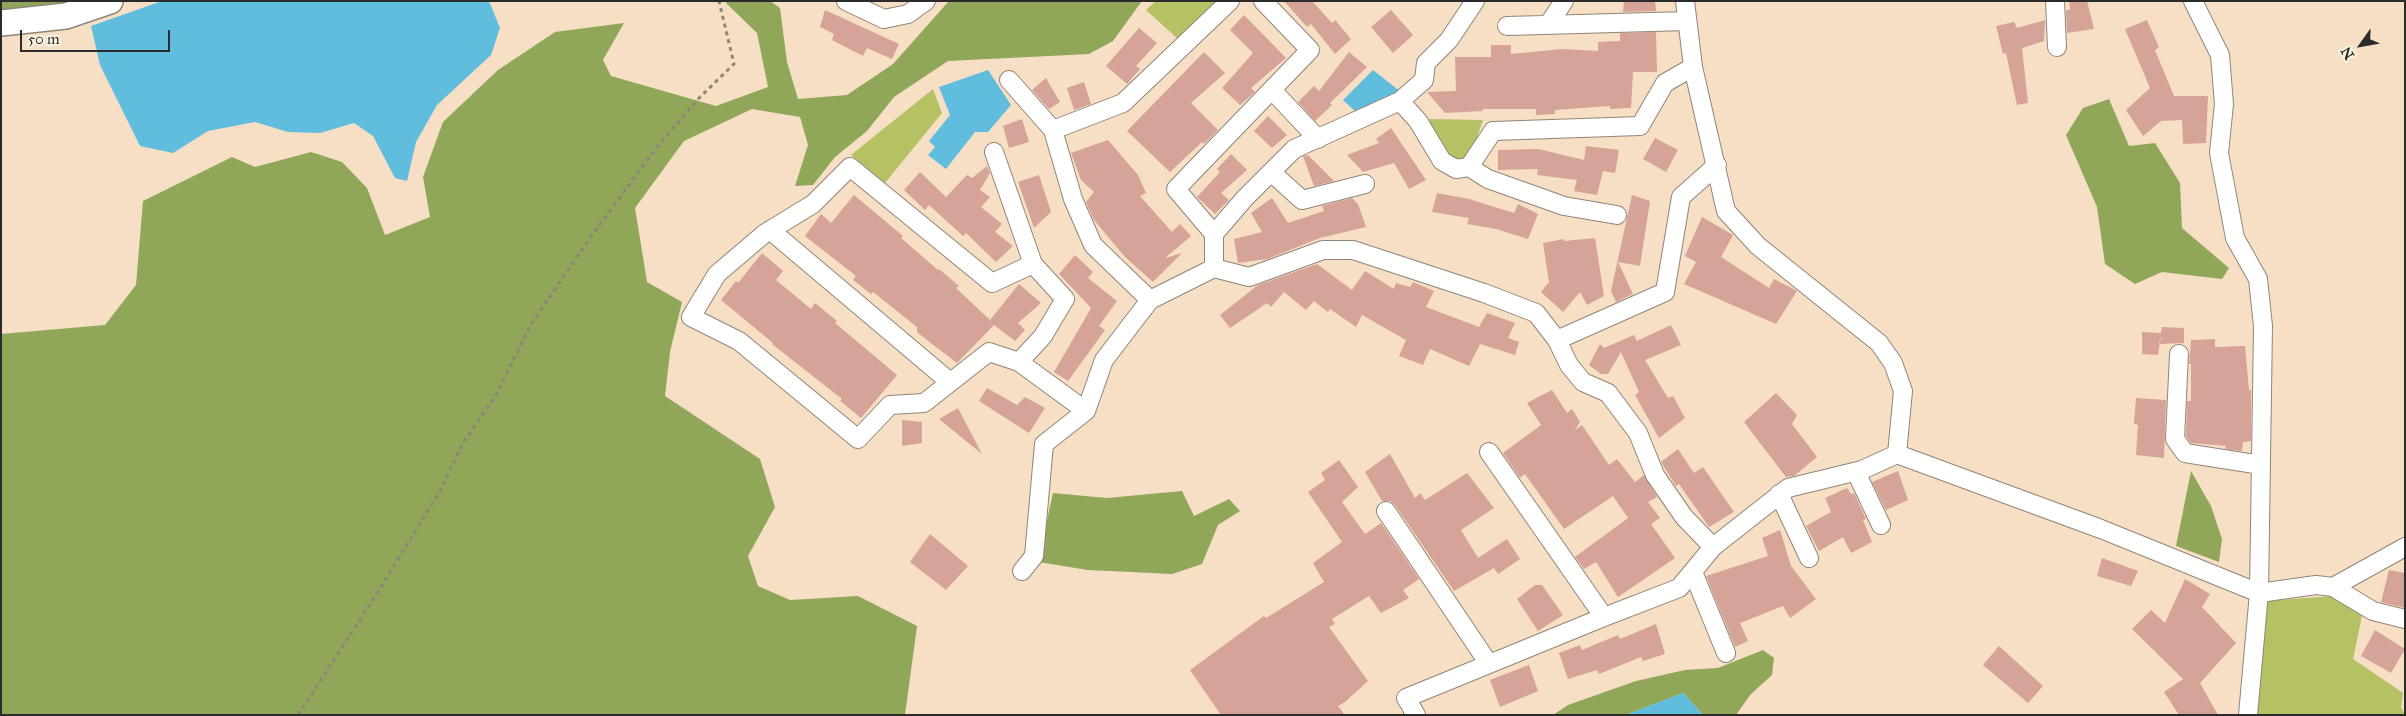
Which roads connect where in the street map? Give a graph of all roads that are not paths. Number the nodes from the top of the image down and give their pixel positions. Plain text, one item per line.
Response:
1 (110, 1) edge
2 (846, 1) edge
3 (926, 1) edge
4 (1230, 1) edge
5 (1263, 1) edge
6 (1475, 1) edge
7 (1564, 1) edge
8 (1685, 1) edge
9 (2055, 1) edge
10 (2193, 1) edge
11 (1687, 21) junction
12 (1, 23) edge
13 (1548, 24) junction
14 (1508, 26) dead end
15 (2058, 47) dead end
16 (1693, 67) junction
17 (1009, 80) dead end
18 (1272, 90) junction
19 (1400, 101) junction
20 (1053, 130) junction
21 (1318, 139) junction
22 (994, 152) dead end
23 (1717, 165) junction
24 (1469, 167) junction
25 (1271, 172) junction
26 (1365, 184) dead end
27 (1617, 215) dead end
28 (770, 230) junction
29 (1214, 234) junction
30 (1033, 264) junction
31 (1214, 268) junction
32 (1150, 300) junction
33 (1557, 340) junction
34 (2178, 354) dead end
35 (1019, 362) junction
36 (950, 382) junction
37 (1086, 410) junction
38 (1489, 452) dead end
39 (1897, 454) junction
40 (2261, 465) junction
41 (1856, 472) junction
42 (1780, 494) junction
43 (1386, 511) dead end
44 (1881, 525) dead end
45 (1713, 547) junction
46 (2405, 547) edge
47 (1809, 558) dead end
48 (1022, 571) dead end
49 (1693, 572) junction
50 (2333, 587) junction
51 (2259, 593) junction
52 (1604, 617) junction
53 (2405, 619) edge
54 (1726, 653) dead end
55 (1489, 664) junction
56 (1416, 715) edge
57 (2248, 715) edge

1 - 12 street
2 - 3 street
4 - 20 street
5 - 18 street
6 - 19 street
7 - 13 street
8 - 11 street
9 - 15 street
10 - 40 street
11 - 13 street
11 - 16 street
13 - 14 street
16 - 23 street
16 - 24 street
17 - 20 street
18 - 21 street
18 - 29 street
19 - 21 street
19 - 24 street
20 - 32 street
21 - 25 street
22 - 30 street
23 - 33 street
23 - 39 street
24 - 27 street
25 - 26 street
25 - 29 street
28 - 30 street
28 - 36 street
28 - 36 street
29 - 31 street
30 - 35 street
31 - 32 street
31 - 33 street
32 - 37 street
33 - 45 street
34 - 40 street
35 - 36 street
35 - 37 street
37 - 48 street
38 - 52 street
39 - 41 street
39 - 51 street
40 - 51 street
41 - 42 street
41 - 44 street
42 - 45 street
42 - 47 street
43 - 55 street
45 - 49 street
46 - 50 street
49 - 52 street
49 - 54 street
50 - 51 street
50 - 53 street
51 - 57 street
52 - 55 street
55 - 56 street

